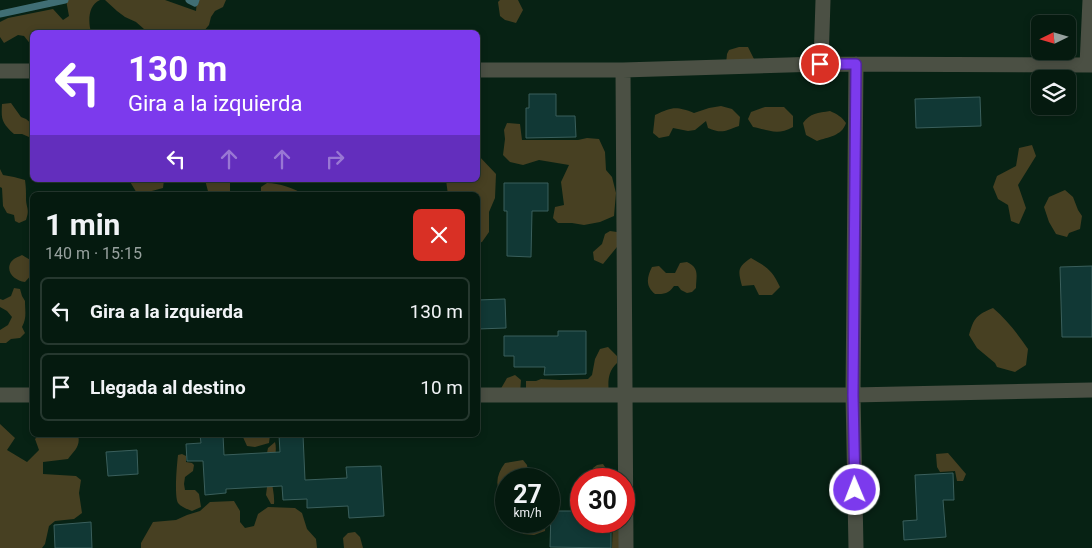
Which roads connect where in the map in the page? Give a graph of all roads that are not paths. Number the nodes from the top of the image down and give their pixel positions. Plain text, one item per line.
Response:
1 (823, 0) edge
2 (1090, 0) edge
3 (820, 64) junction
4 (856, 64) junction
5 (1090, 65) edge
6 (480, 70) edge
7 (623, 70) junction
8 (0, 71) edge
9 (30, 71) edge
10 (1092, 390) edge
11 (0, 395) edge
12 (30, 395) edge
13 (480, 395) edge
14 (626, 395) junction
15 (853, 395) junction
16 (626, 548) edge
17 (856, 548) edge

1 - 3 street
2 - 5 street
3 - 4 street
3 - 7 street
4 - 5 street
4 - 15 street
6 - 7 street
7 - 14 street
8 - 9 street
10 - 15 street
11 - 12 street
13 - 14 street
14 - 15 street
14 - 16 street
15 - 17 street

